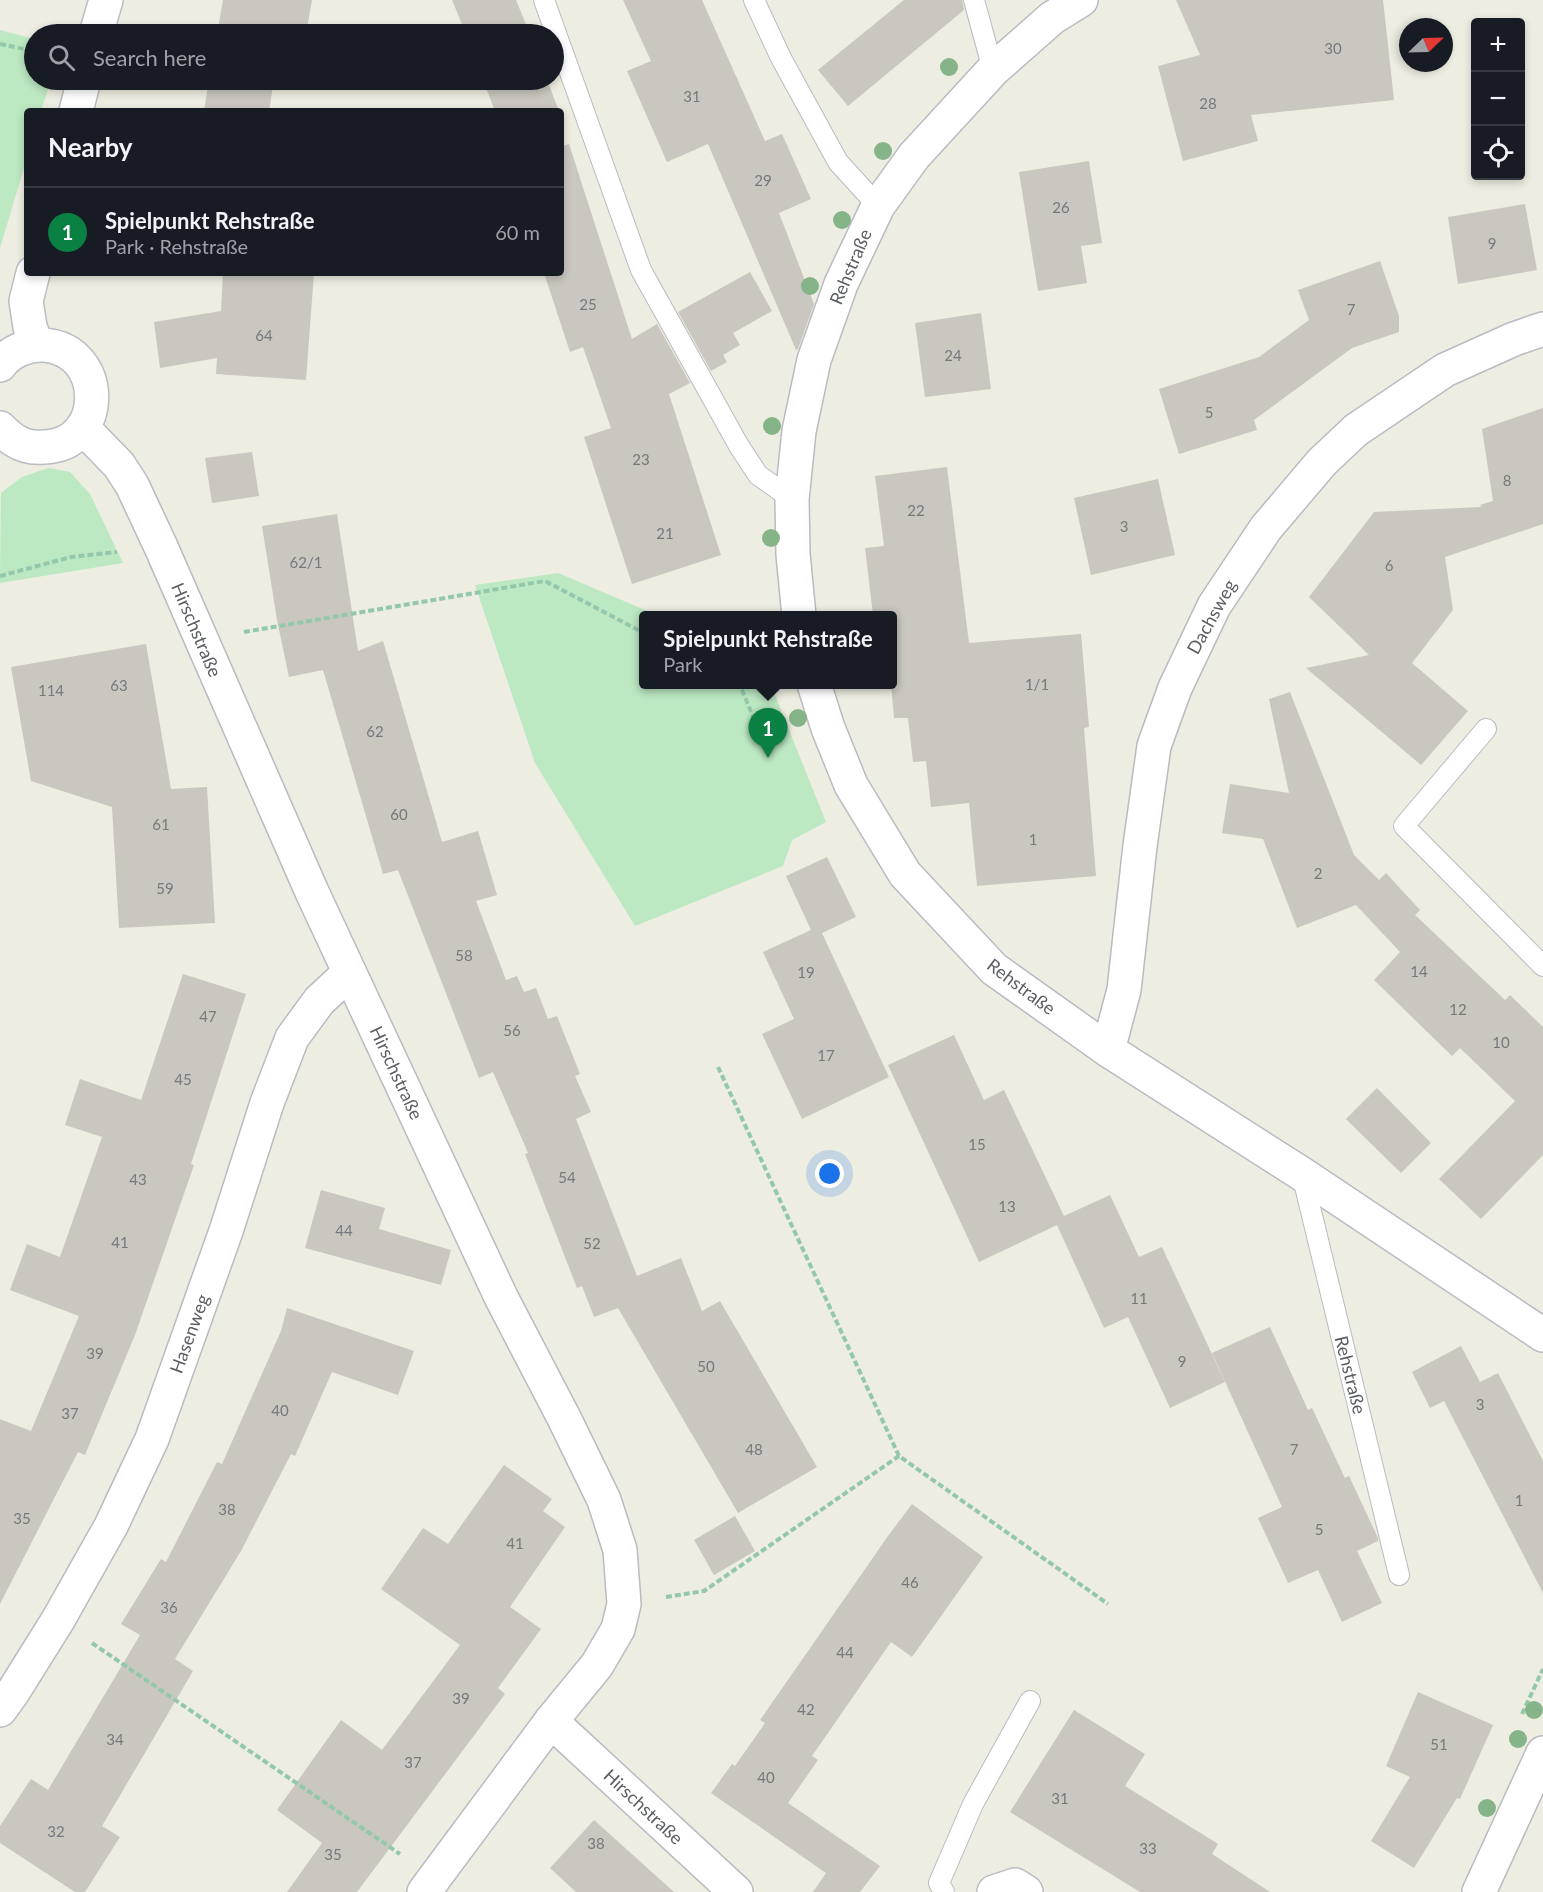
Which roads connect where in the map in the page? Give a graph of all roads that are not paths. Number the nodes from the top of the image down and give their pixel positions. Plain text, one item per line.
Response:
1 (106, 0) edge
2 (544, 0) edge
3 (754, 0) edge
4 (974, 0) edge
5 (1081, 0) edge
6 (99, 24) edge
7 (553, 24) edge
8 (564, 56) edge
9 (993, 70) junction
10 (81, 90) edge
11 (77, 108) edge
12 (878, 206) junction
13 (32, 276) edge
14 (1543, 329) edge
15 (37, 345) junction
16 (0, 365) edge
17 (0, 428) edge
18 (83, 428) junction
19 (792, 499) junction
20 (799, 611) edge
21 (816, 689) edge
22 (1486, 729) dead end
23 (1543, 966) edge
24 (350, 973) junction
25 (1108, 1050) junction
26 (1302, 1174) junction
27 (1543, 1335) edge
28 (1399, 1575) dead end
29 (4, 1695) edge
30 (1030, 1701) dead end
31 (551, 1721) junction
32 (1543, 1753) edge
33 (430, 1885) edge
34 (736, 1892) edge
35 (944, 1892) edge
36 (994, 1892) edge
37 (1026, 1892) edge
38 (1479, 1892) edge

1 - 6 street
2 - 7 lane
3 - 12 lane
4 - 9 lane
5 - 9 street, Rehstraße
8 - 19 lane
9 - 12 street, Rehstraße
10 - 11 street
12 - 19 street, Rehstraße
13 - 15 street
14 - 25 street, Dachsweg
15 - 16 street
15 - 18 street
17 - 18 street
18 - 24 street, Hirschstraße
19 - 20 street, Rehstraße
21 - 25 street, Rehstraße
22 - 23 lane
24 - 29 street, Hasenweg
24 - 31 street, Hirschstraße
25 - 26 street, Rehstraße
26 - 27 street, Rehstraße
26 - 28 lane, Rehstraße
30 - 35 lane
31 - 33 street, Hirschstraße
31 - 34 street, Hirschstraße
32 - 38 street
36 - 37 street

